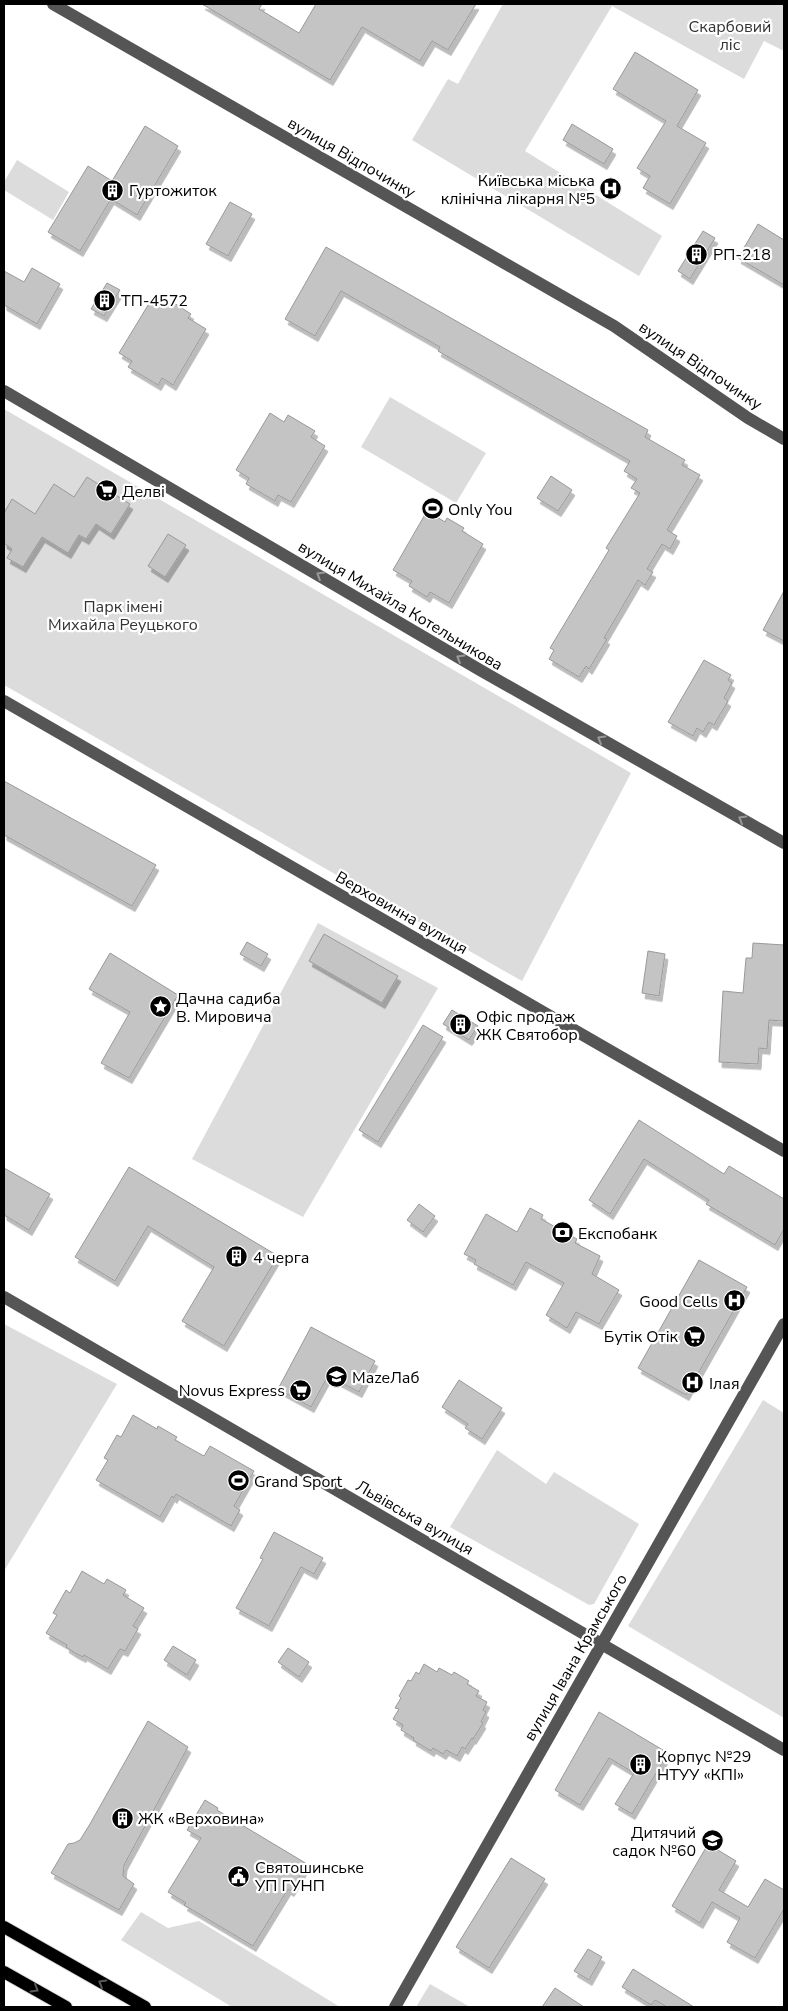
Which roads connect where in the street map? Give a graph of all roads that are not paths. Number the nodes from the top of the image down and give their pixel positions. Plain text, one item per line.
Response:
1 (53, 4) edge
2 (4, 391) edge
3 (784, 439) edge
4 (4, 701) edge
5 (784, 844) edge
6 (784, 1151) edge
7 (4, 1297) edge
8 (784, 1324) edge
9 (602, 1645) junction
10 (784, 1750) edge
11 (4, 1927) edge
12 (4, 1972) edge
13 (66, 2007) edge
14 (144, 2007) edge
15 (395, 2007) edge

1 - 3 street, вулиця Відпочинку
5 -> 2 street, вулиця Михайла Котельникова
4 - 6 street, Верховинна вулиця
7 - 9 street, Львівська вулиця
8 - 9 street, вулиця Івана Крамського
9 - 10 street, Львівська вулиця
9 - 15 street, вулиця Івана Крамського
14 -> 11 main road
12 -> 13 main road

